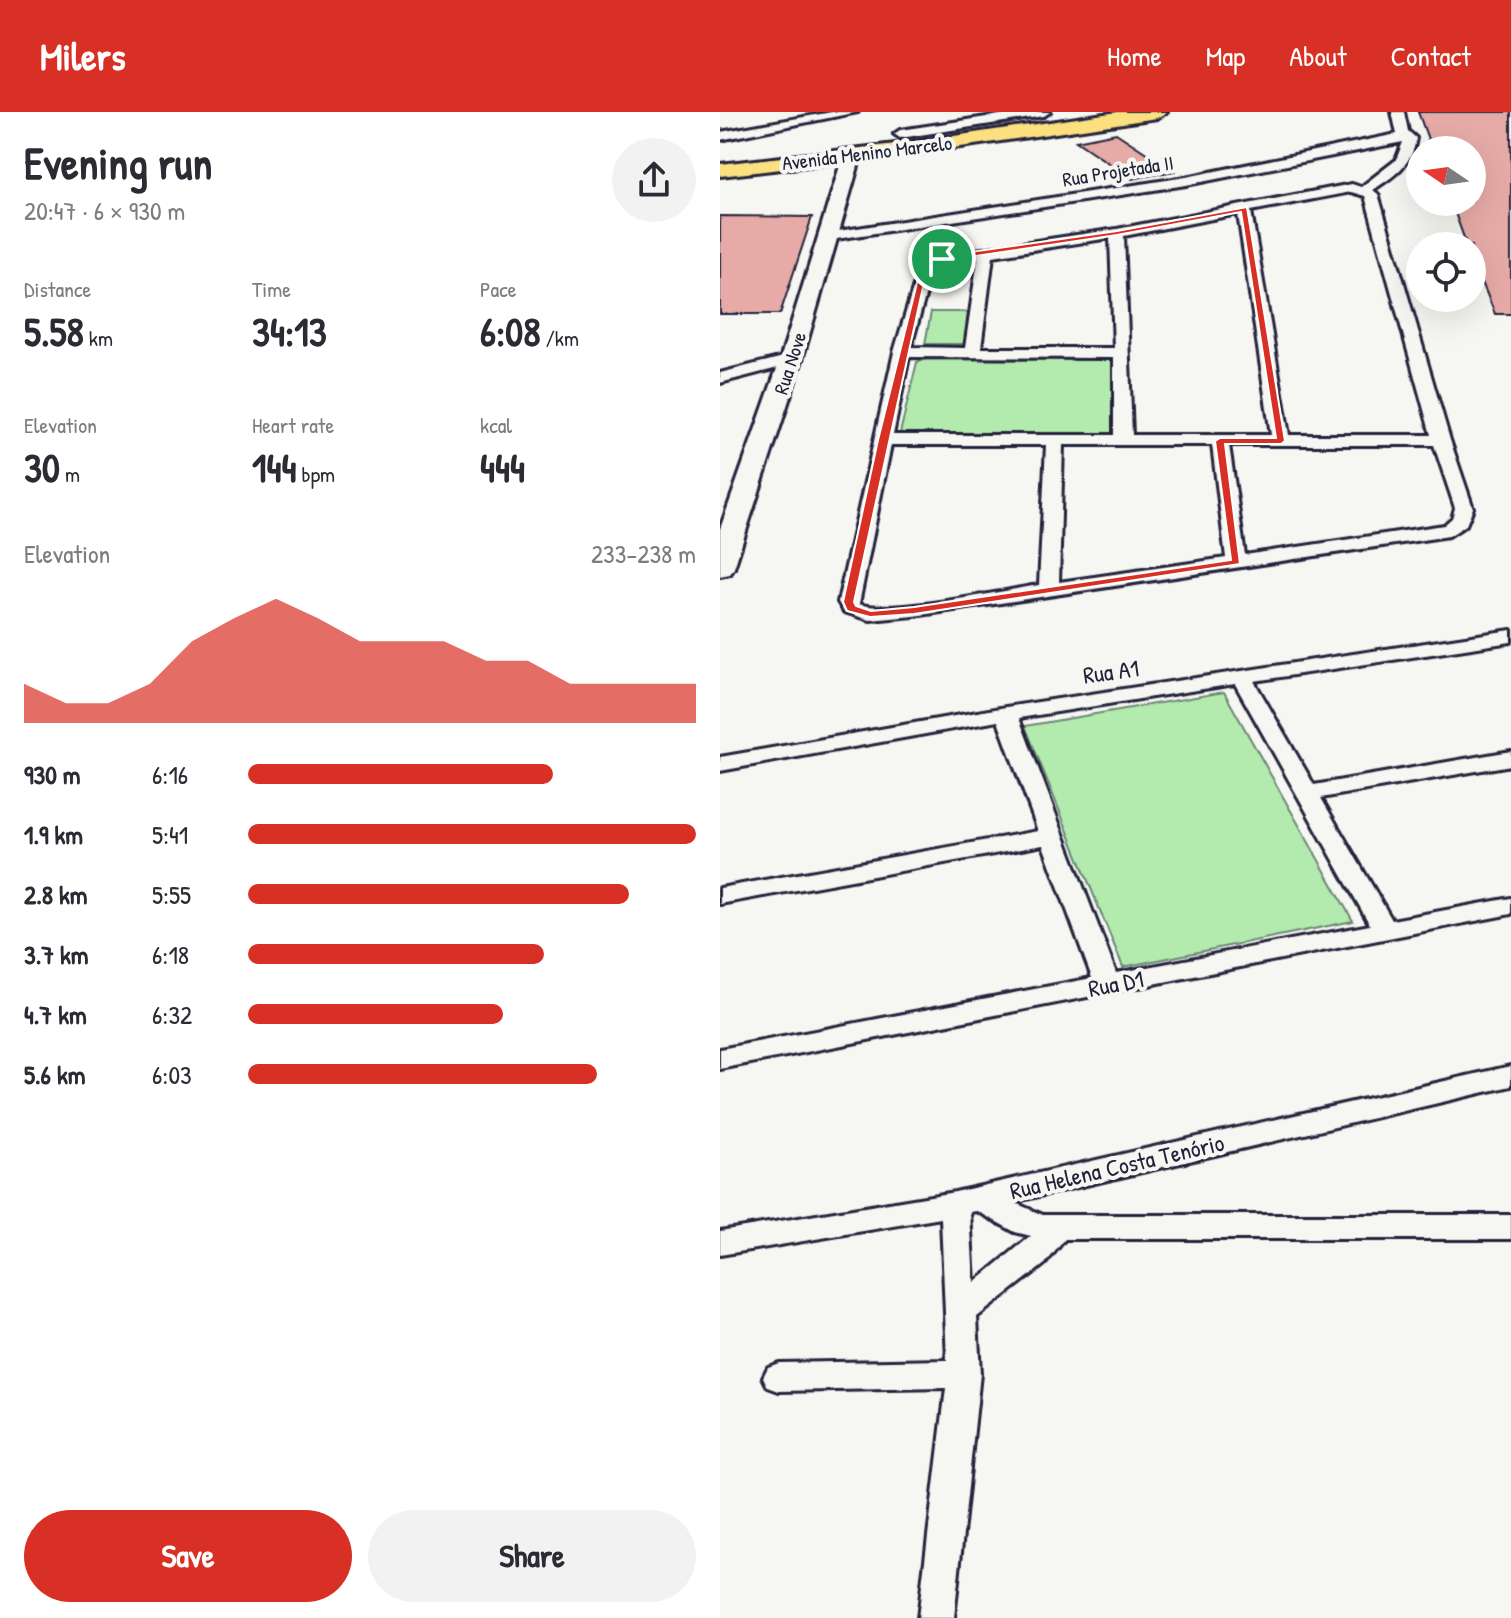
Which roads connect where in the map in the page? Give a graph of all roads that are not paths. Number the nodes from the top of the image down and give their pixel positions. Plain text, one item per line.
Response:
1 (852, 112) edge
2 (1044, 112) edge
3 (1121, 112) edge
4 (1398, 112) edge
5 (1166, 113) edge
6 (894, 120) dead end
7 (720, 136) edge
8 (903, 139) junction
9 (957, 142) junction
10 (1402, 142) junction
11 (989, 143) junction
12 (852, 159) junction
13 (720, 168) edge
14 (1359, 189) junction
15 (1244, 209) junction
16 (1117, 233) junction
17 (830, 236) junction
18 (986, 253) junction
19 (902, 352) junction
20 (972, 352) junction
21 (1122, 353) junction
22 (791, 360) junction
23 (720, 378) edge
24 (1123, 439) junction
25 (882, 440) junction
26 (1055, 440) junction
27 (1441, 440) junction
28 (1220, 441) junction
29 (1281, 441) junction
30 (1236, 562) junction
31 (720, 568) edge
32 (1049, 590) junction
33 (1511, 636) edge
34 (1242, 679) junction
35 (1006, 713) junction
36 (1511, 758) edge
37 (720, 764) edge
38 (1307, 793) junction
39 (1050, 836) junction
40 (720, 896) edge
41 (1511, 906) edge
42 (1385, 930) junction
43 (1108, 986) junction
44 (720, 1059) edge
45 (1511, 1076) edge
46 (968, 1201) junction
47 (1057, 1227) junction
48 (1511, 1227) edge
49 (720, 1243) edge
50 (961, 1311) junction
51 (964, 1374) junction
52 (779, 1377) dead end
53 (936, 1618) edge

1 - 7 street
2 - 8 street
3 - 8 main road, Avenida Menino Marcelo
4 - 10 street
5 - 9 main road, Avenida Menino Marcelo
5 - 11 main road
6 - 8 street
8 - 13 main road, Avenida Menino Marcelo
9 - 11 main road
9 - 12 main road, Avenida Menino Marcelo
10 - 14 street
10 - 17 street, Rua Projetada II
11 - 12 main road
12 - 13 main road, Avenida Menino Marcelo
12 - 17 street, Rua Nove
14 - 15 street
14 - 27 street
15 - 16 street
15 - 29 street
16 - 18 street
16 - 21 street
17 - 22 street, Rua Nove
18 - 19 street
18 - 20 street
19 - 20 street
19 - 25 street
20 - 21 street
21 - 24 street
22 - 23 street
22 - 31 street, Rua Nove
24 - 26 street
24 - 28 street
25 - 26 street
25 - 32 street
26 - 32 street
27 - 29 street
27 - 30 street
28 - 29 street
28 - 30 street
30 - 32 street
33 - 34 street, Rua A1
34 - 35 street, Rua A1
34 - 38 street
35 - 37 street, Rua A1
35 - 39 street
36 - 38 street
38 - 42 street
39 - 40 street
39 - 43 street
41 - 42 street, Rua D1
42 - 43 street, Rua D1
43 - 44 street, Rua D1
45 - 46 street, Rua Helena Costa Tenório
46 - 47 street
46 - 49 street, Rua Helena Costa Tenório
46 - 50 street
47 - 48 street
47 - 50 street
50 - 51 street
51 - 52 street
51 - 53 street

